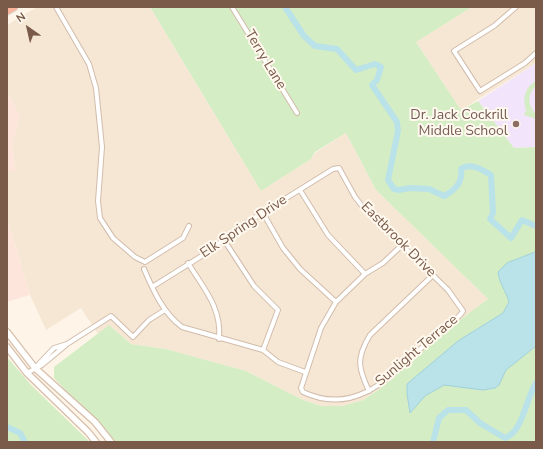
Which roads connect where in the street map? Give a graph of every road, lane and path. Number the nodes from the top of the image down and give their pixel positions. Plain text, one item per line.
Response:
1 (14, 7) edge
2 (56, 7) edge
3 (232, 7) edge
4 (516, 7) edge
5 (7, 11) edge
6 (536, 53) edge
7 (297, 112) dead end
8 (337, 167) joint
9 (300, 190) junction
10 (263, 213) junction
11 (190, 226) dead end
12 (224, 240) junction
13 (402, 245) junction
14 (188, 264) junction
15 (144, 269) dead end
16 (365, 274) junction
17 (433, 275) junction
18 (152, 287) junction
19 (336, 302) junction
20 (165, 310) junction
21 (463, 311) joint
22 (7, 332) edge
23 (219, 339) junction
24 (7, 348) edge
25 (263, 350) junction
26 (35, 368) junction
27 (305, 372) junction
28 (27, 373) junction
29 (369, 391) junction
30 (96, 442) edge
31 (111, 442) edge

1 - 5 highway
2 - 11 street
3 - 7 street, Terry Lane
4 - 6 street
8 - 9 street, Elk Spring Drive
8 - 13 street, Eastbrook Drive
9 - 10 street, Elk Spring Drive
9 - 16 street
10 - 12 street, Elk Spring Drive
10 - 19 street
12 - 14 street, Elk Spring Drive
12 - 25 street
13 - 16 street
13 - 17 street, Eastbrook Drive
14 - 18 street, Elk Spring Drive
14 - 23 street
15 - 18 street
16 - 19 street
17 - 21 street, Eastbrook Drive
17 - 29 street
18 - 20 street
19 - 27 street
20 - 23 street
20 - 26 street
21 - 29 street, Sunlight Terrace
22 - 26 main road
23 - 25 street
24 - 28 main road
25 - 27 street
26 - 28 street
26 - 31 main road
27 - 29 street, Sunlight Terrace
28 - 30 main road

